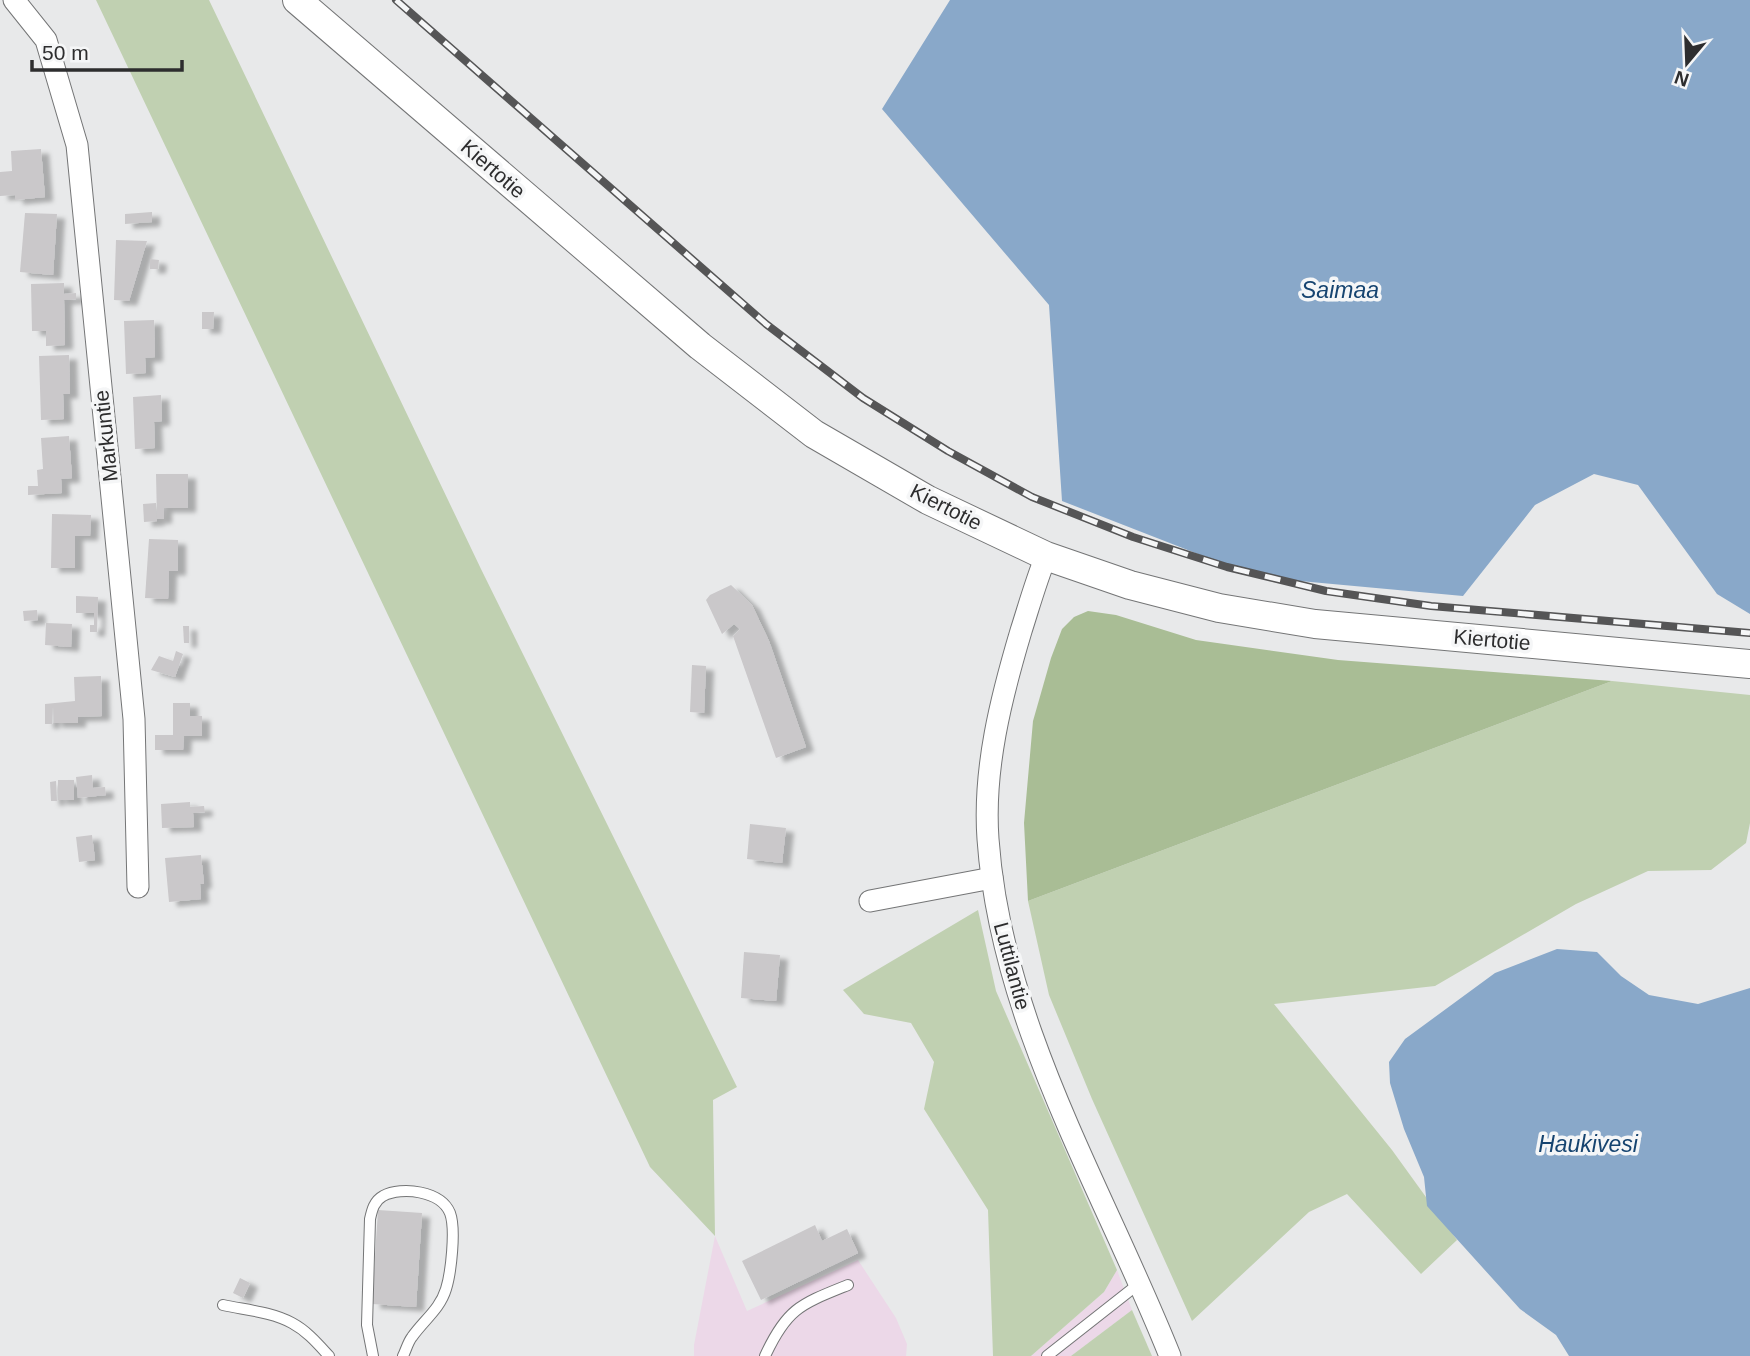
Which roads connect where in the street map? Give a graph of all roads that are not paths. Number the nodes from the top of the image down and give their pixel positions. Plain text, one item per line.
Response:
1 (14, 0) edge
2 (297, 0) edge
3 (1046, 556) junction
4 (1750, 664) edge
5 (992, 878) junction
6 (138, 887) dead end
7 (870, 901) dead end
8 (1140, 1282) junction
9 (848, 1285) dead end
10 (223, 1305) dead end
11 (329, 1356) edge
12 (373, 1356) edge
13 (403, 1356) edge
14 (765, 1356) edge
15 (1047, 1356) edge
16 (1170, 1356) edge

1 - 6 street, Markuntie
2 - 3 street, Kiertotie
3 - 4 street, Kiertotie
3 - 5 street, Luttilantie
5 - 7 street
5 - 8 street, Luttilantie
8 - 15 lane
8 - 16 street, Luttilantie
9 - 14 lane
10 - 11 lane
12 - 13 lane

